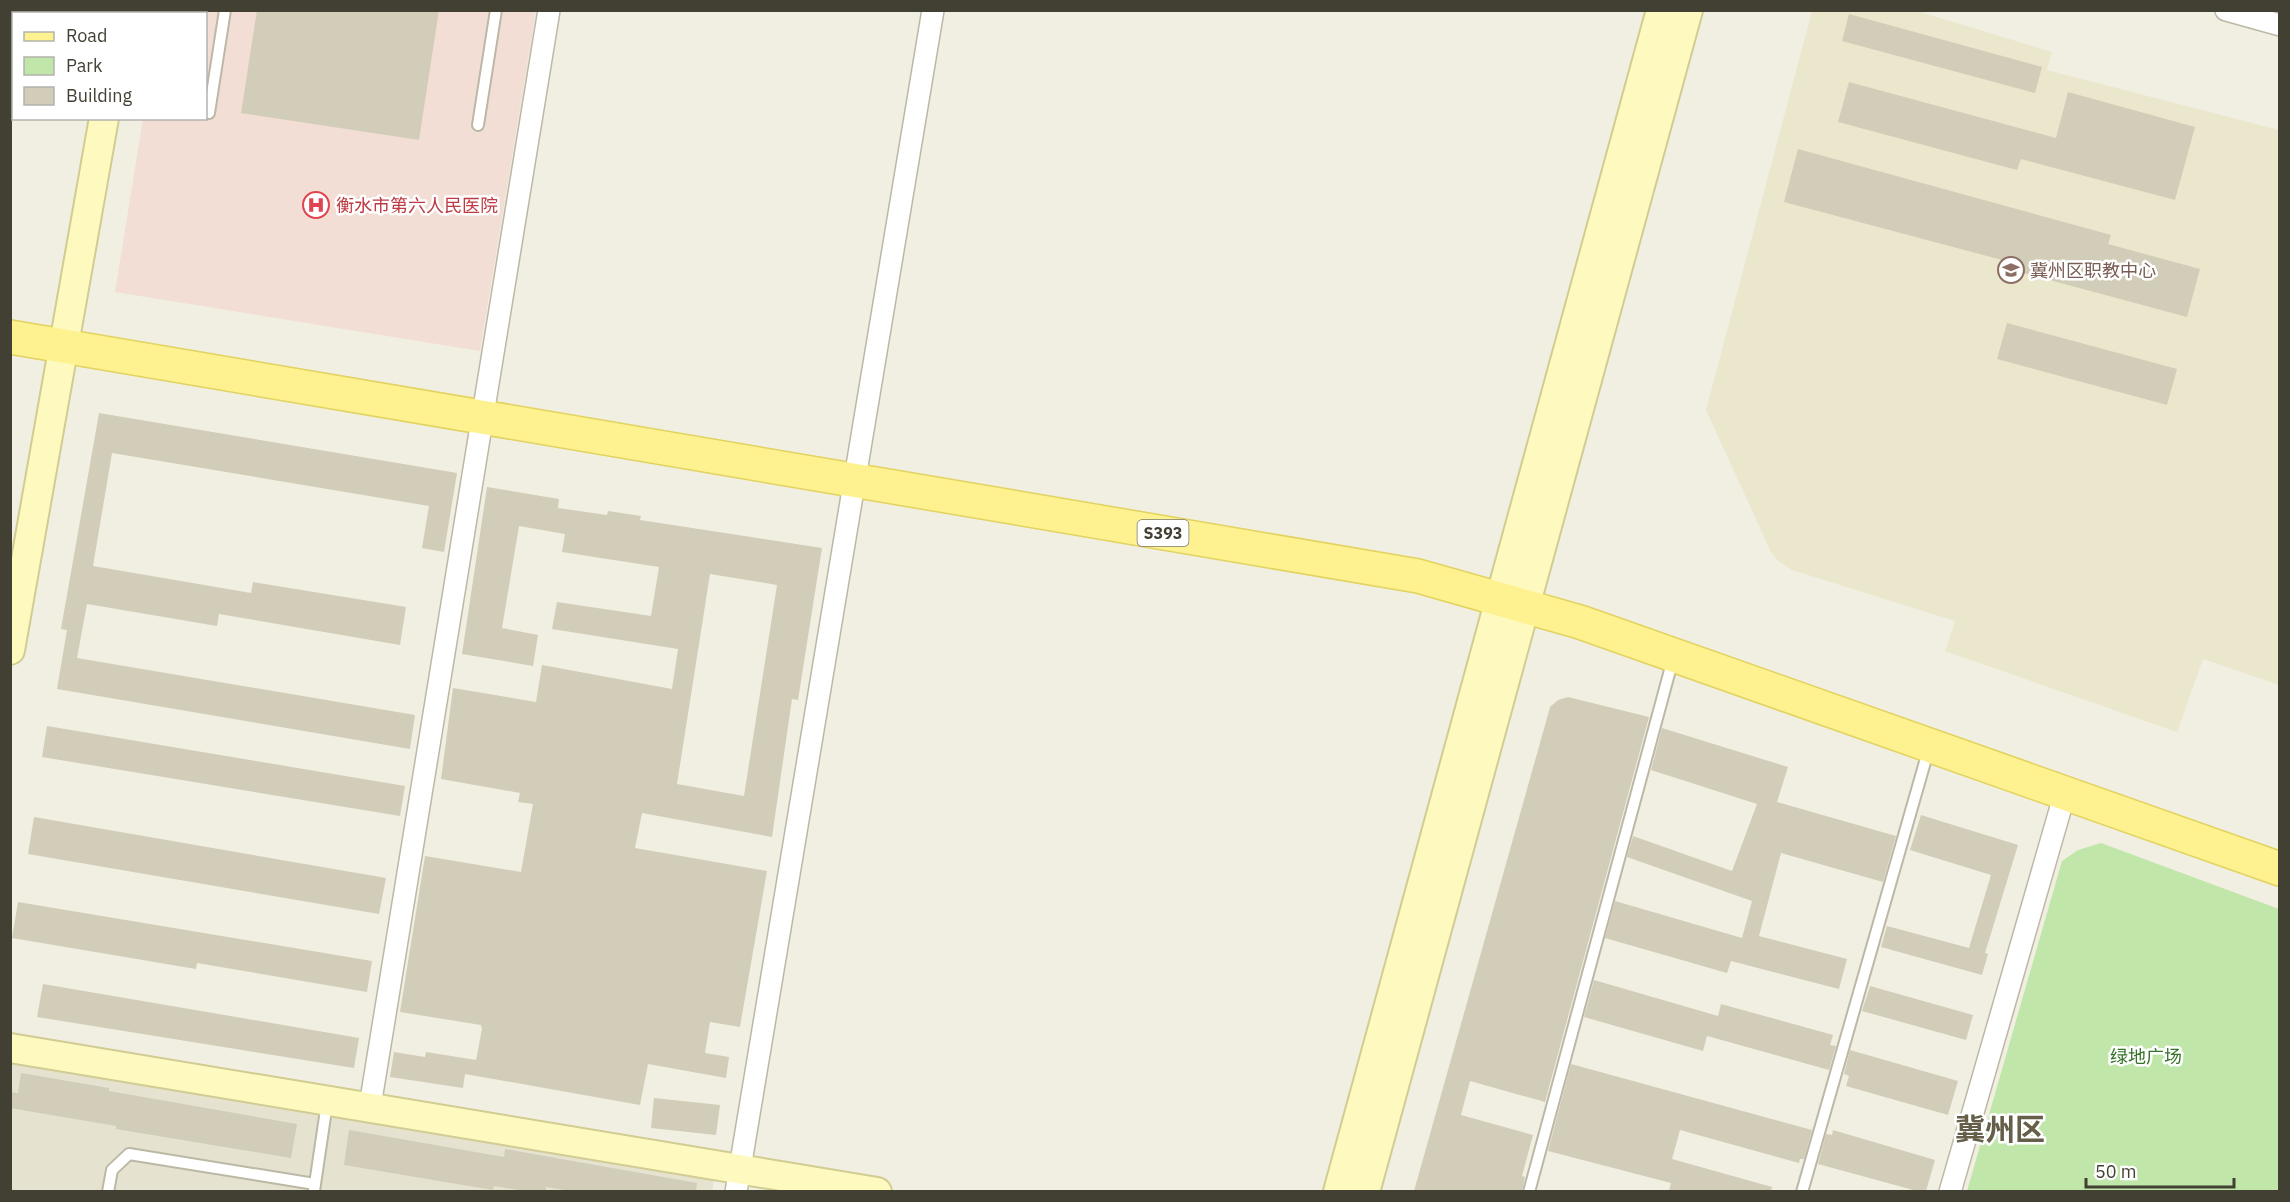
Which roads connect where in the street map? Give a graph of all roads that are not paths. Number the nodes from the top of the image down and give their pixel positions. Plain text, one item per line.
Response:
1 (225, 10) edge
2 (496, 10) edge
3 (549, 10) edge
4 (933, 10) edge
5 (1661, 10) edge
6 (1688, 10) edge
7 (2226, 10) edge
8 (2280, 26) edge
9 (209, 113) dead end
10 (104, 120) edge
11 (478, 125) dead end
12 (10, 337) edge
13 (64, 345) junction
14 (483, 418) junction
15 (853, 480) junction
16 (1513, 601) junction
17 (10, 650) edge
18 (1674, 656) junction
19 (1930, 745) junction
20 (2065, 793) junction
21 (2280, 869) edge
22 (10, 1048) edge
23 (328, 1100) junction
24 (370, 1106) junction
25 (738, 1179) edge
26 (315, 1188) edge
27 (108, 1191) edge
28 (877, 1191) edge
29 (1338, 1191) edge
30 (1365, 1191) edge
31 (1528, 1191) edge
32 (1802, 1191) edge
33 (1950, 1191) edge

1 - 9 lane
2 - 11 lane
3 - 14 street
4 - 15 street
5 - 16 main road
6 - 16 main road
7 - 8 street
10 - 13 main road
12 - 13 main road, S393
13 - 14 main road, S393
13 - 17 main road
14 - 15 main road, S393
14 - 24 street
15 - 16 main road, S393
15 - 25 street
16 - 18 main road, S393
16 - 29 main road
16 - 30 main road
18 - 19 main road, S393
18 - 31 lane
19 - 20 main road, S393
19 - 32 lane
20 - 21 main road, S393
20 - 33 street
22 - 23 main road
23 - 24 main road
23 - 26 lane
24 - 25 main road
25 - 28 main road
26 - 27 lane

